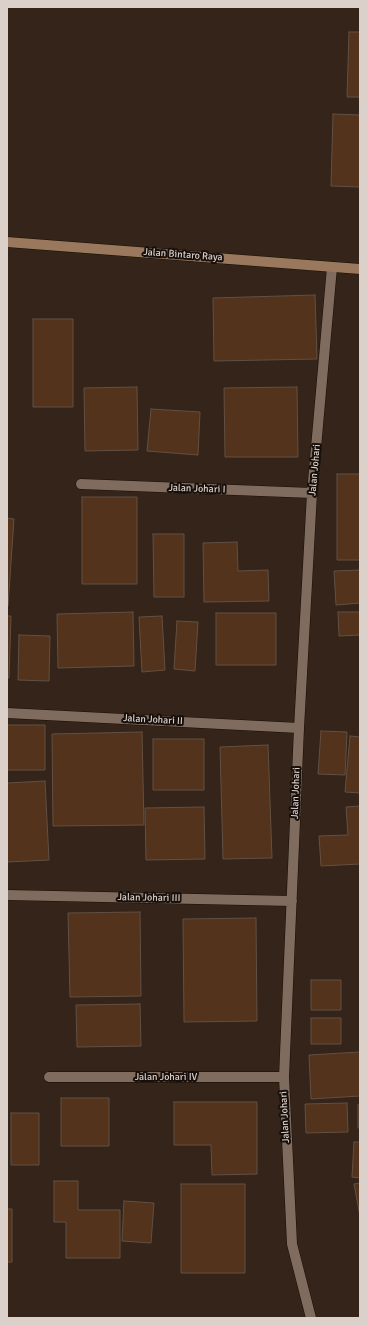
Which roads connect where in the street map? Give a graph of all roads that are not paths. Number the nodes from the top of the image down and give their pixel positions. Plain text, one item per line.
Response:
1 (7, 242) edge
2 (332, 266) junction
3 (360, 269) edge
4 (81, 484) dead end
5 (312, 493) junction
6 (7, 713) edge
7 (298, 728) junction
8 (7, 895) edge
9 (292, 901) junction
10 (49, 1077) dead end
11 (284, 1077) junction
12 (311, 1318) edge

1 - 2 main road, Jalan Bintaro Raya
2 - 3 main road, Jalan Bintaro Raya
2 - 5 street, Jalan Johari
4 - 5 street, Jalan Johari I
5 - 7 street, Jalan Johari
6 - 7 street, Jalan Johari II
7 - 9 street, Jalan Johari
8 - 9 street, Jalan Johari III
9 - 11 street, Jalan Johari
10 - 11 street, Jalan Johari IV
11 - 12 street, Jalan Johari

